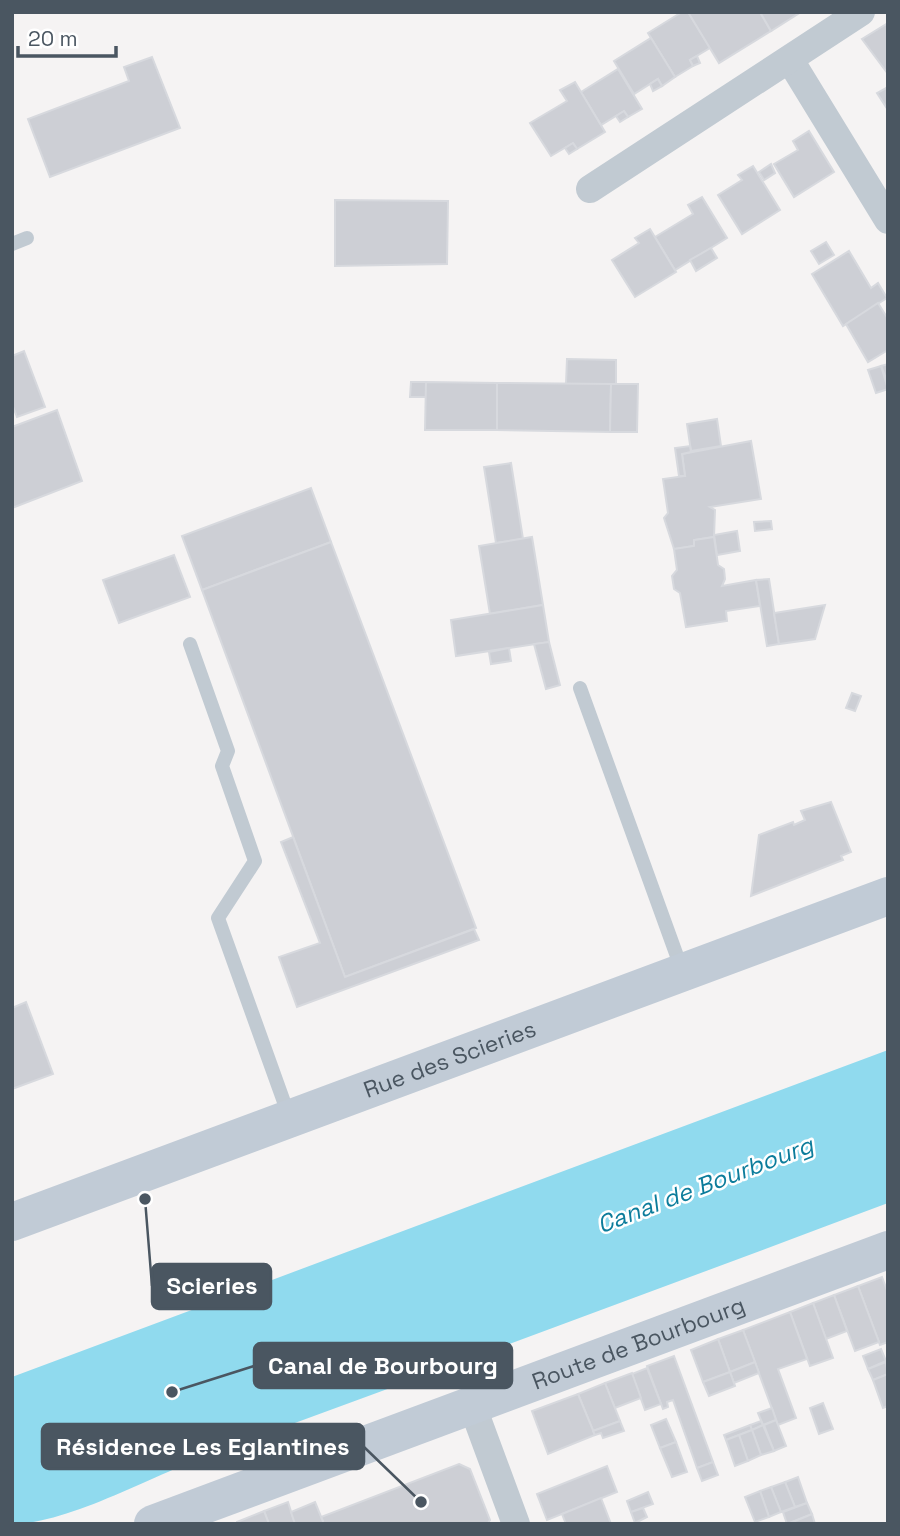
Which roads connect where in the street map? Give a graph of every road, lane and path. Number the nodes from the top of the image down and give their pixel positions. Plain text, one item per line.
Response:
1 (861, 12) edge
2 (790, 60) junction
3 (590, 189) dead end
4 (888, 220) edge
5 (27, 238) dead end
6 (12, 244) edge
7 (190, 644) dead end
8 (580, 688) dead end
9 (888, 896) edge
10 (682, 972) junction
11 (289, 1118) junction
12 (12, 1222) edge
13 (886, 1255) edge
14 (472, 1405) junction
15 (153, 1524) edge
16 (516, 1524) edge

1 - 2 street
2 - 3 street
2 - 4 street
5 - 6 lane
7 - 11 lane
8 - 10 lane
9 - 10 street, Rue des Scieries
10 - 11 street, Rue des Scieries
11 - 12 street, Rue des Scieries
13 - 14 street, Route de Bourbourg
14 - 15 street, Route de Bourbourg
14 - 16 street

